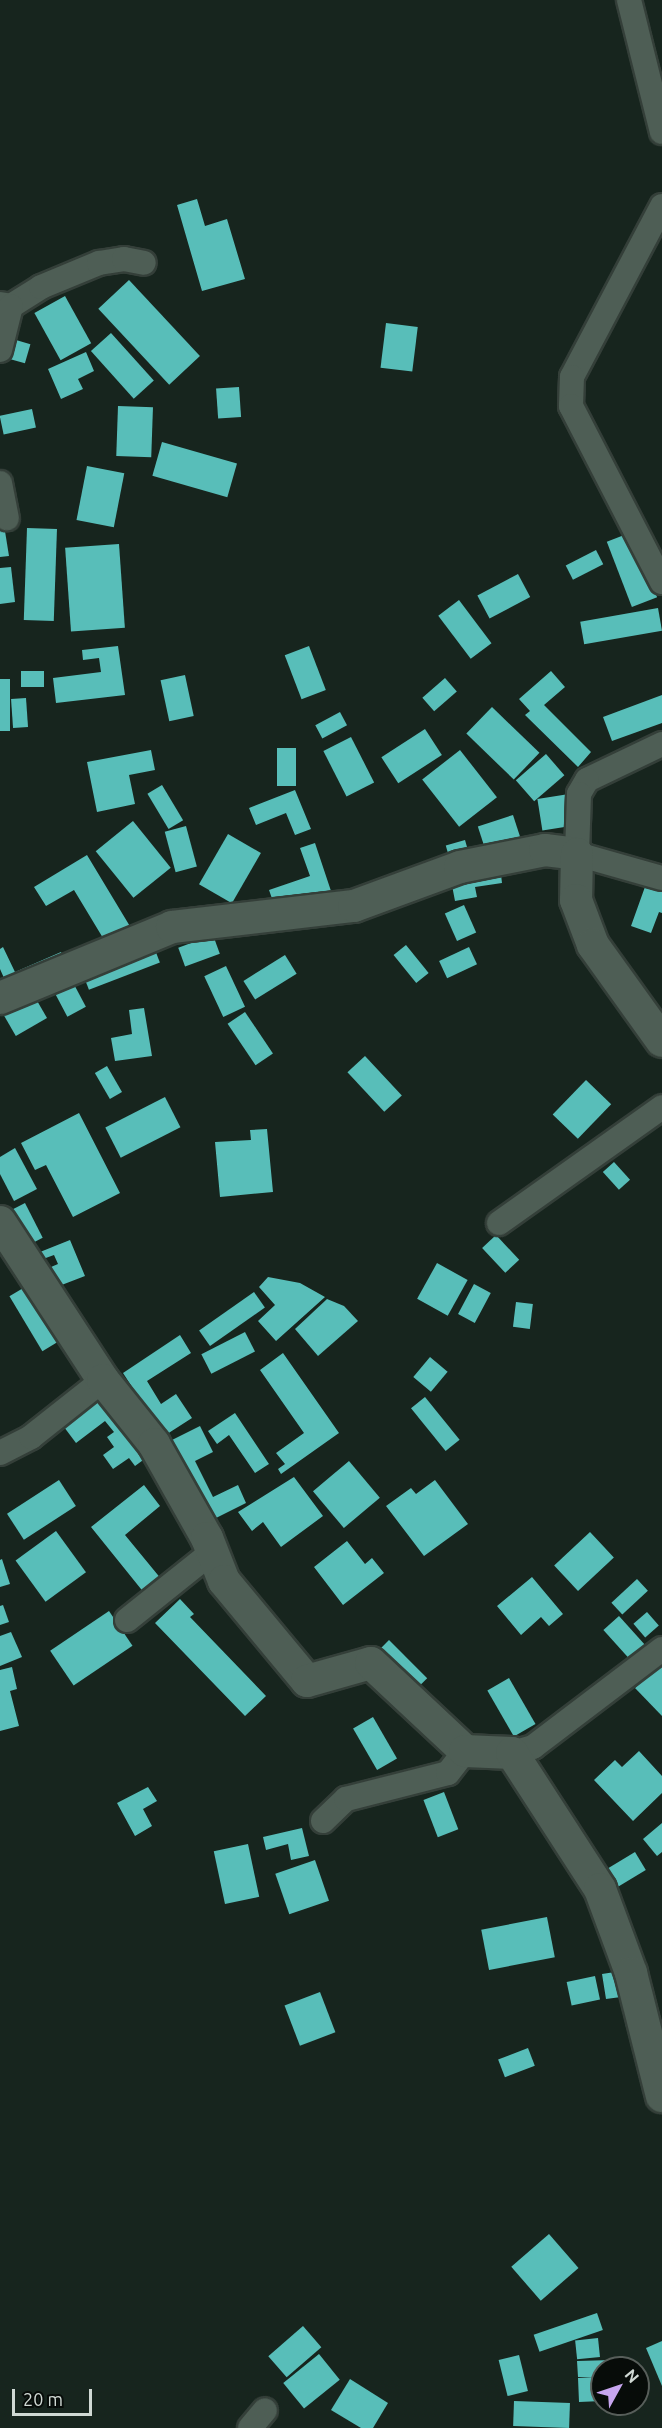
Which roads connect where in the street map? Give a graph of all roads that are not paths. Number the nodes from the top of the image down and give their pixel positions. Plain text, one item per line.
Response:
1 (629, 0) edge
2 (662, 132) edge
3 (662, 206) edge
4 (144, 263) dead end
5 (6, 305) edge
6 (0, 351) edge
7 (0, 483) edge
8 (7, 518) dead end
9 (662, 582) edge
10 (662, 744) edge
11 (577, 854) junction
12 (662, 878) edge
13 (0, 998) edge
14 (662, 1041) edge
15 (662, 1107) edge
16 (0, 1222) edge
17 (499, 1223) dead end
18 (103, 1380) junction
19 (0, 1453) edge
20 (211, 1553) junction
21 (127, 1620) dead end
22 (662, 1649) edge
23 (465, 1751) junction
24 (512, 1754) junction
25 (323, 1821) dead end
26 (662, 2096) edge
27 (265, 2410) dead end
28 (250, 2428) edge

1 - 2 street
3 - 9 street
4 - 5 street
5 - 6 street
7 - 8 street
10 - 11 street
11 - 12 street
11 - 13 street
11 - 14 street
15 - 17 street
16 - 18 street
18 - 19 street
18 - 20 street
20 - 21 street
20 - 23 street
22 - 24 street
23 - 24 street
23 - 25 street
24 - 26 street
27 - 28 street

